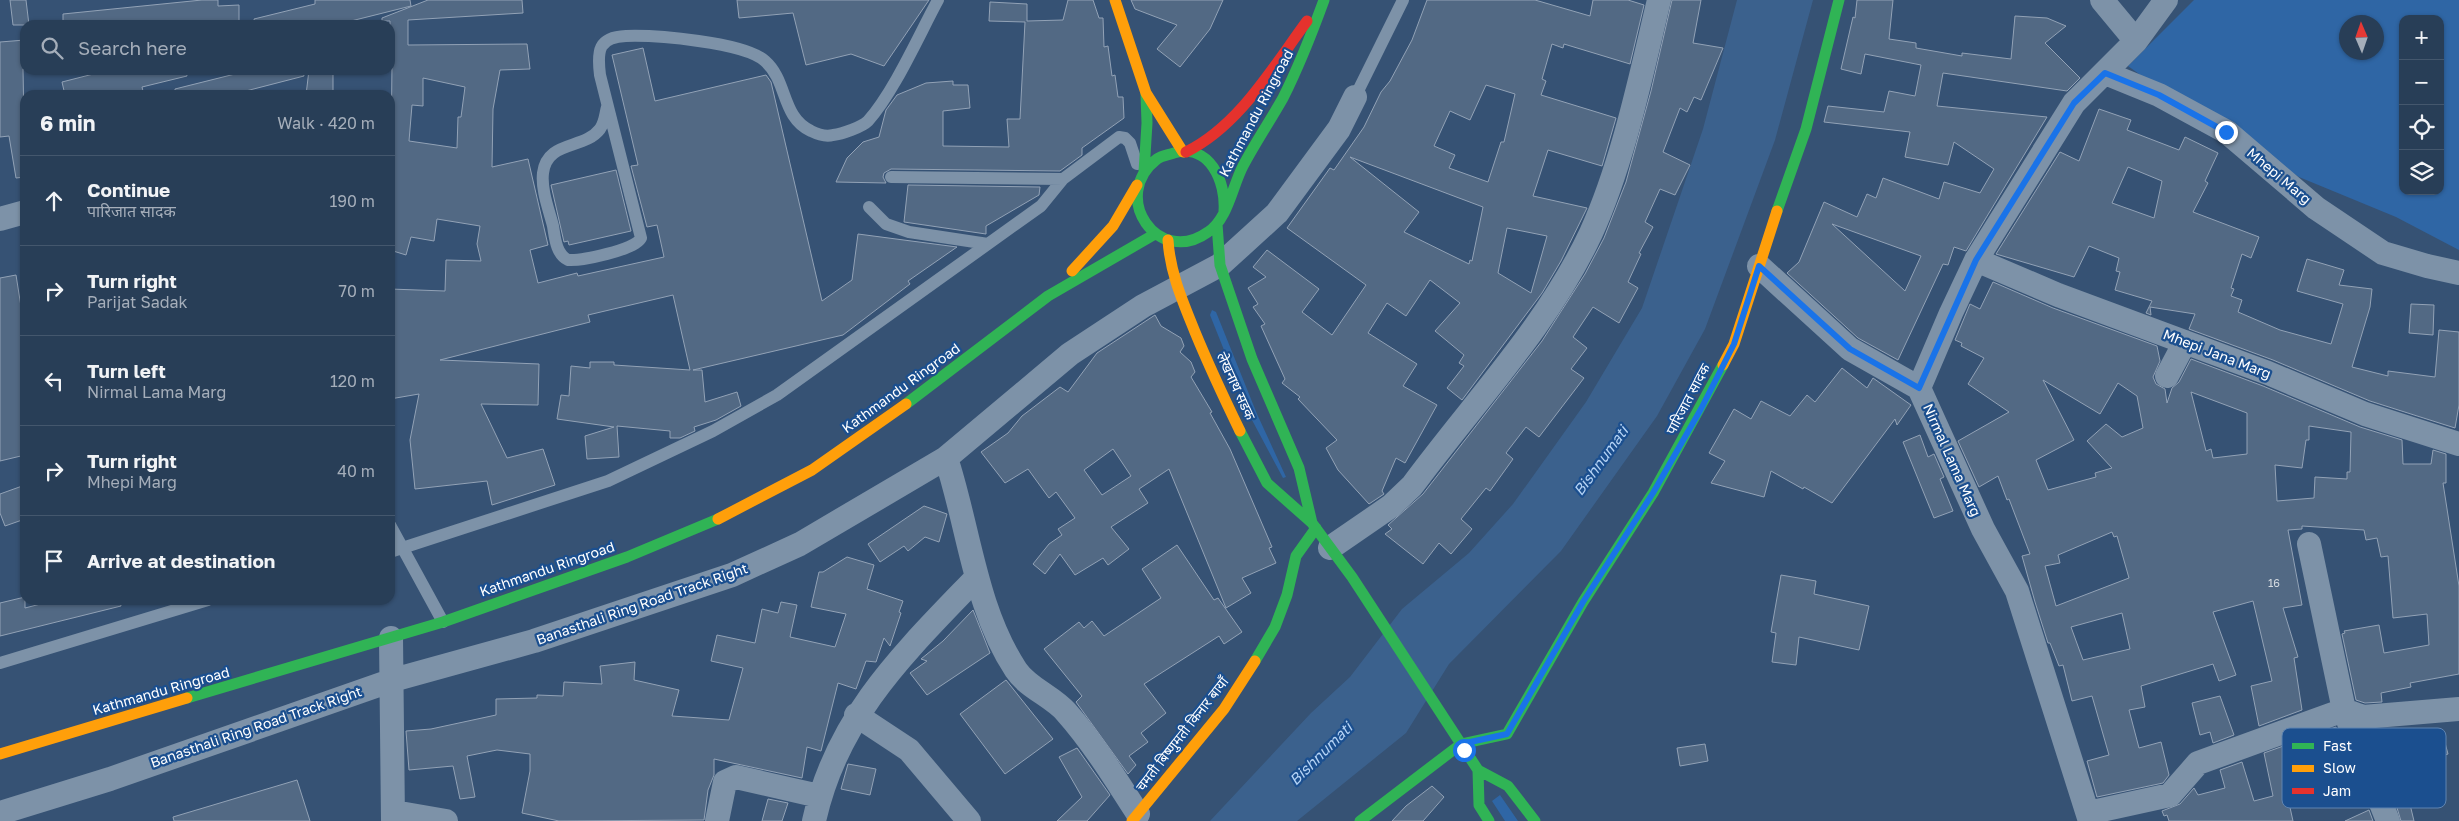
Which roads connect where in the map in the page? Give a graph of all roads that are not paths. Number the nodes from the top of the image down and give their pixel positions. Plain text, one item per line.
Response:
1 (938, 0) edge
2 (1115, 0) edge
3 (1323, 0) edge
4 (1403, 0) edge
5 (1659, 0) edge
6 (1838, 0) edge
7 (2102, 0) edge
8 (2166, 0) edge
9 (2136, 41) junction
10 (2105, 73) junction
11 (1146, 93) junction
12 (1355, 97) joint
13 (607, 107) junction
14 (1185, 152) junction
15 (891, 177) dead end
16 (1141, 177) junction
17 (1063, 179) junction
18 (869, 207) dead end
19 (1224, 211) junction
20 (20, 213) edge
21 (0, 218) edge
22 (1217, 224) junction
23 (1156, 234) junction
24 (1168, 240) junction
25 (988, 244) junction
26 (1976, 260) junction
27 (1220, 265) junction
28 (1759, 266) junction
29 (2459, 273) edge
30 (1177, 288) junction
31 (1048, 296) junction
32 (2186, 342) junction
33 (2167, 376) dead end
34 (1919, 388) junction
35 (2459, 444) edge
36 (946, 458) junction
37 (1314, 526) junction
38 (395, 533) edge
39 (2309, 544) dead end
40 (404, 548) junction
41 (1330, 548) junction
42 (395, 551) edge
43 (977, 577) junction
44 (191, 605) edge
45 (444, 622) junction
46 (391, 638) junction
47 (0, 663) edge
48 (393, 680) junction
49 (2459, 709) edge
50 (2344, 710) junction
51 (856, 715) junction
52 (2294, 728) edge
53 (2351, 728) edge
54 (2282, 733) edge
55 (1461, 744) junction
56 (0, 754) edge
57 (1478, 770) junction
58 (819, 796) junction
59 (2383, 808) edge
60 (0, 813) edge
61 (394, 817) edge
62 (2089, 817) edge
63 (1135, 818) edge
64 (446, 821) edge
65 (717, 821) edge
66 (814, 821) edge
67 (969, 821) edge
68 (1360, 821) edge
69 (1489, 821) edge
70 (1535, 821) edge
71 (2388, 821) edge

1 - 13 lane
2 - 11 main road
3 - 14 main road, Kathmandu Ringroad
3 - 19 main road, Kathmandu Ringroad
4 - 12 lane
5 - 41 street
6 - 28 main road, पारिजात सादक
7 - 9 street
8 - 9 street
9 - 10 street
10 - 26 street, Nirmal Lama Marg
10 - 29 street, Mhepi Marg
11 - 14 main road
11 - 16 main road
12 - 27 street, Banasthali Ring Road Track Right
13 - 13 lane
14 - 16 main road, Kathmandu Ringroad
14 - 19 main road, Kathmandu Ringroad
15 - 17 lane
16 - 17 lane
16 - 23 main road, Kathmandu Ringroad
16 - 31 main road, Kathmandu Ringroad
17 - 25 lane
18 - 25 lane
19 - 22 main road, Kathmandu Ringroad
20 - 21 street
22 - 24 main road, Kathmandu Ringroad
22 - 27 main road, लेखनाथ सडक
23 - 24 main road, Kathmandu Ringroad
23 - 31 main road, Kathmandu Ringroad
24 - 30 main road, लेखनाथ सडक
25 - 40 lane
26 - 32 street, Mhepi Jana Marg
26 - 34 street, Nirmal Lama Marg
27 - 30 street, Banasthali Ring Road Track Right
27 - 37 main road, लेखनाथ सडक
28 - 34 street
28 - 55 main road, पारिजात सादक
30 - 36 street, Banasthali Ring Road Track Right
30 - 37 main road, लेखनाथ सडक
31 - 45 main road, Kathmandu Ringroad
32 - 33 street
32 - 35 street, Mhepi Jana Marg
34 - 62 street, Nirmal Lama Marg
36 - 43 street
36 - 48 street, Banasthali Ring Road Track Right
37 - 41 main road, लेखनाथ सडक
37 - 63 main road, चमती बिष्णुमती किनार बायाँ
38 - 40 lane
39 - 50 street
40 - 42 lane
40 - 45 lane
41 - 55 main road, लेखनाथ सडक
43 - 51 street
43 - 63 street
44 - 47 lane
45 - 46 main road, Kathmandu Ringroad
46 - 48 street
46 - 56 main road, Kathmandu Ringroad
48 - 60 street, Banasthali Ring Road Track Right
48 - 61 street
49 - 50 street
50 - 52 street
50 - 53 street
51 - 58 street
51 - 67 street
54 - 62 street
55 - 57 main road, लेखनाथ सडक
55 - 68 main road
57 - 69 main road
57 - 70 main road
58 - 65 street
58 - 66 street
59 - 71 street
61 - 64 street

